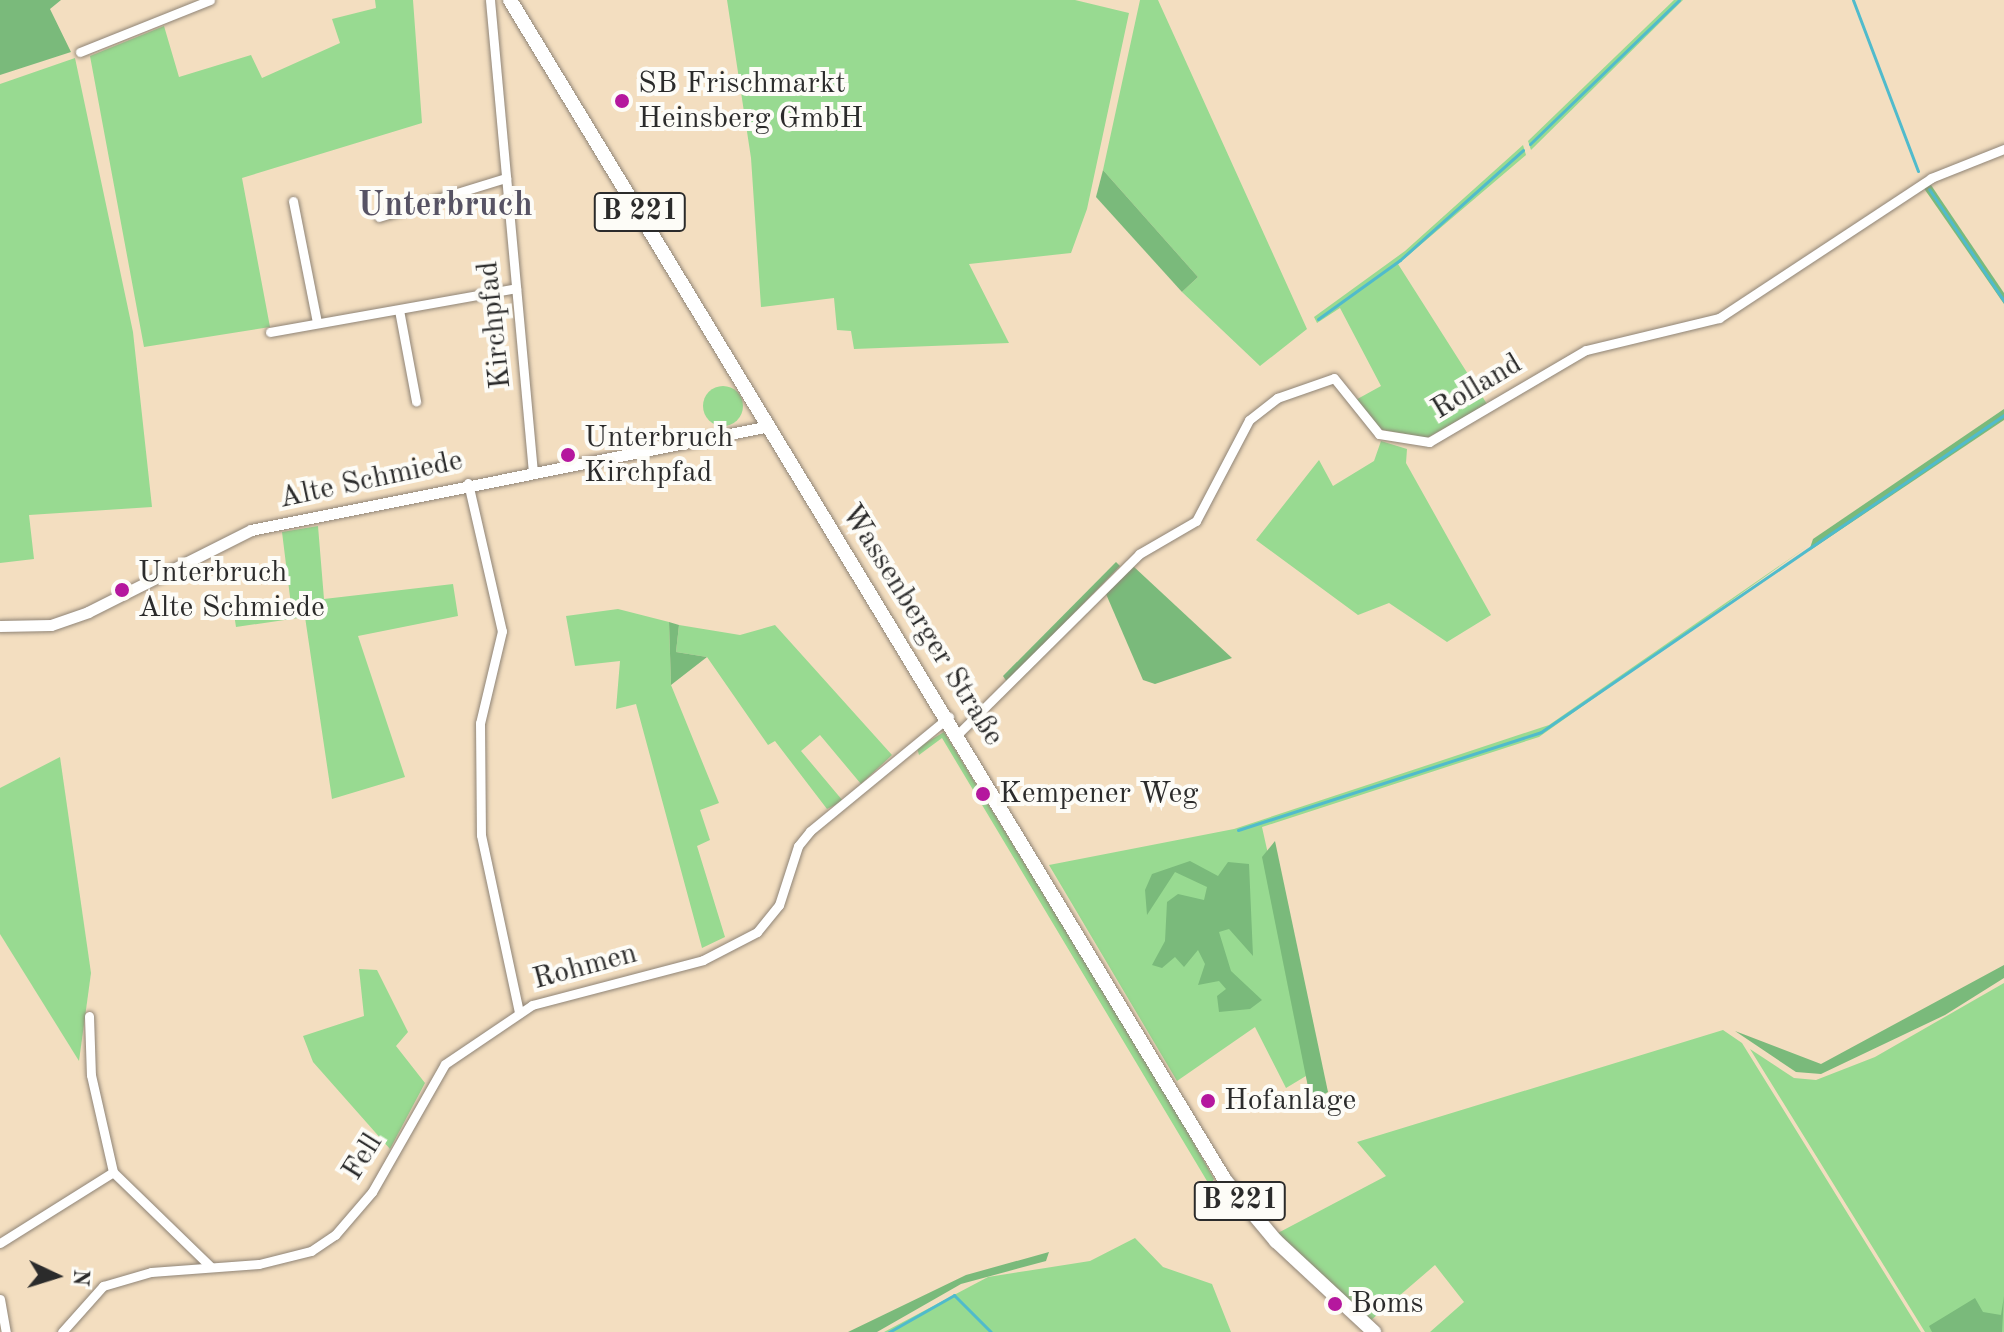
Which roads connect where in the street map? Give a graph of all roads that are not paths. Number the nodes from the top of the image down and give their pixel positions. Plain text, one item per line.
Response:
1 (210, 0) edge
2 (490, 0) edge
3 (510, 0) edge
4 (80, 52) dead end
5 (2004, 149) edge
6 (506, 178) junction
7 (293, 201) dead end
8 (379, 217) dead end
9 (516, 288) junction
10 (399, 310) junction
11 (317, 322) junction
12 (270, 332) dead end
13 (416, 401) dead end
14 (769, 426) junction
15 (533, 468) junction
16 (468, 483) junction
17 (0, 626) edge
18 (949, 717) junction
19 (959, 733) junction
20 (519, 1013) junction
21 (89, 1016) dead end
22 (113, 1172) junction
23 (0, 1243) edge
24 (211, 1267) junction
25 (0, 1299) edge
26 (6, 1332) edge
27 (62, 1332) edge
28 (1374, 1332) edge

1 - 4 street
2 - 6 street, Kirchpfad
3 - 14 main road, Wassenberger Straße / B 221
5 - 19 street, Rolland
6 - 8 street
6 - 9 street, Kirchpfad
7 - 11 street
9 - 10 street
9 - 15 street, Kirchpfad
10 - 11 street
10 - 13 street
11 - 12 street
14 - 15 street, Alte Schmiede
14 - 18 main road, Wassenberger Straße / B 221
15 - 16 street, Alte Schmiede
16 - 17 street, Alte Schmiede
16 - 20 street, Rohmen
18 - 19 main road, Wassenberger Straße / B 221
18 - 20 street, Rohmen
19 - 28 main road, Wassenberger Straße / B 221
20 - 24 street, Fell
21 - 22 street
22 - 23 street
22 - 24 street
24 - 27 street, Fell
25 - 26 street

